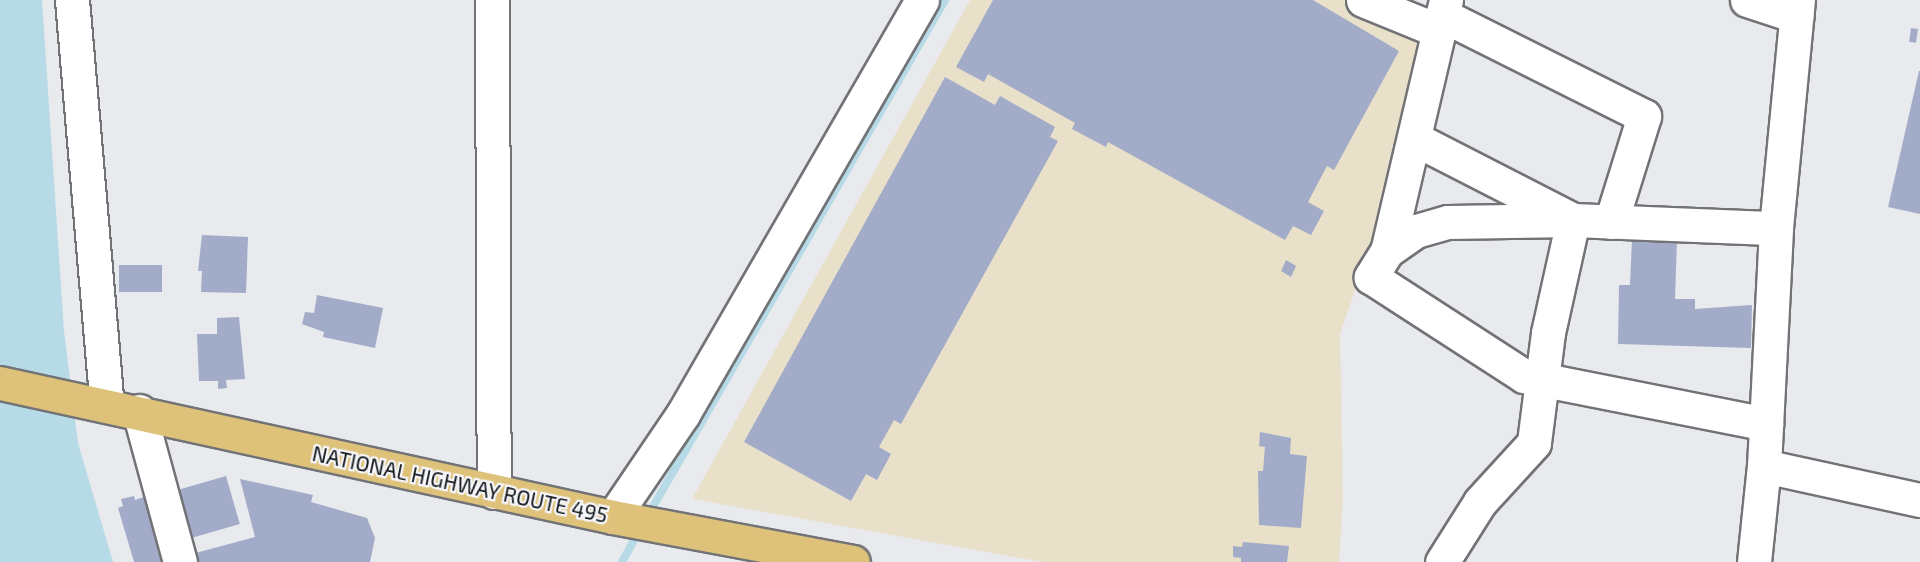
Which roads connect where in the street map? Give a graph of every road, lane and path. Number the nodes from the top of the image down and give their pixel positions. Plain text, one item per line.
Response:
1 (72, 0) edge
2 (492, 0) edge
3 (922, 0) edge
4 (1363, 0) edge
5 (1747, 0) edge
6 (1797, 8) edge
7 (1442, 15) edge
8 (1415, 139) junction
9 (1574, 220) junction
10 (1611, 222) junction
11 (1776, 228) junction
12 (1387, 251) junction
13 (1541, 379) junction
14 (0, 383) edge
15 (107, 405) junction
16 (139, 411) junction
17 (1766, 424) junction
18 (1764, 466) junction
19 (494, 492) junction
20 (1920, 500) edge
21 (613, 517) junction
22 (180, 562) edge
23 (854, 562) edge
24 (1442, 562) edge
25 (1754, 562) edge

1 - 15 street
2 - 19 street
3 - 21 street
4 - 7 street
5 - 6 street
6 - 11 street
7 - 8 street
7 - 10 street
8 - 9 street
8 - 12 street
9 - 10 street
9 - 12 street
9 - 13 street
10 - 11 street
11 - 17 street
12 - 13 street
13 - 17 street
13 - 24 street
14 - 15 highway, NATIONAL HIGHWAY ROUTE 495
15 - 16 highway, NATIONAL HIGHWAY ROUTE 495
16 - 19 highway, NATIONAL HIGHWAY ROUTE 495
16 - 22 street
17 - 18 street
18 - 20 street
18 - 25 street
19 - 21 highway, NATIONAL HIGHWAY ROUTE 495
21 - 23 highway, NATIONAL HIGHWAY ROUTE 495

